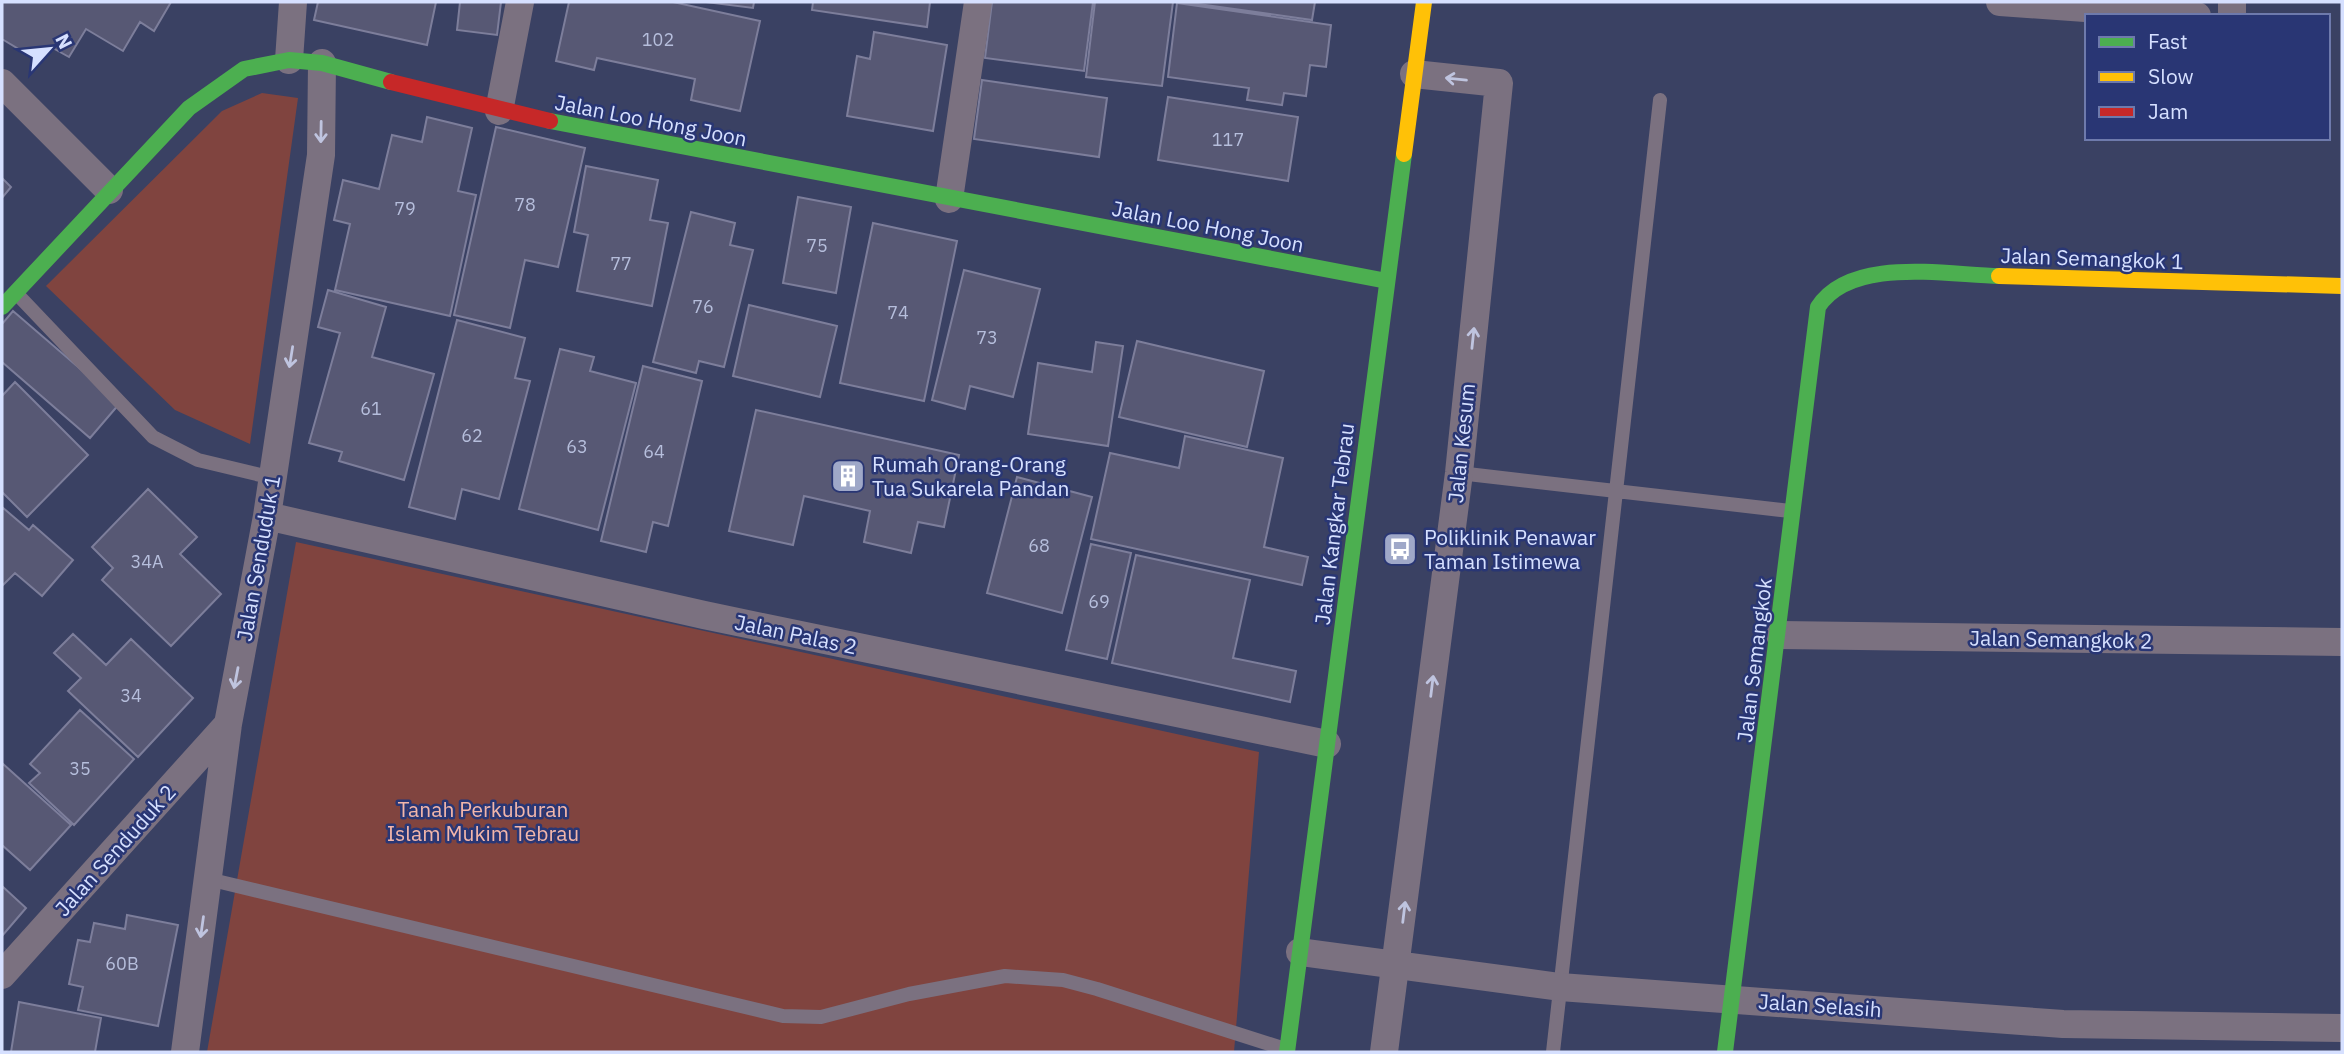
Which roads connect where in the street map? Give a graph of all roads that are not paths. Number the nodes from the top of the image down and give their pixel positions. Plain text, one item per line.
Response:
1 (293, 2) edge
2 (520, 2) edge
3 (978, 2) edge
4 (1424, 2) edge
5 (2000, 2) edge
6 (2169, 14) edge
7 (289, 60) junction
8 (322, 63) junction
9 (1414, 74) junction
10 (2, 83) edge
11 (1660, 100) dead end
12 (499, 111) junction
13 (108, 190) junction
14 (949, 199) junction
15 (1387, 281) junction
16 (1842, 282) joint
17 (2342, 286) edge
18 (16, 293) junction
19 (2, 307) edge
20 (1459, 473) junction
21 (273, 478) junction
22 (1616, 489) junction
23 (1792, 511) junction
24 (267, 516) junction
25 (1780, 635) junction
26 (2342, 642) edge
27 (228, 724) junction
28 (1327, 744) junction
29 (208, 879) junction
30 (1300, 952) junction
31 (1397, 966) junction
32 (2, 975) edge
33 (1560, 987) junction
34 (1733, 999) junction
35 (2342, 1028) edge
36 (1287, 1051) edge
37 (185, 1052) edge
38 (1384, 1052) edge
39 (1553, 1052) edge
40 (1725, 1052) edge

1 - 7 street
2 - 12 street
3 - 14 street
4 - 9 street, Jalan Kangkar Tebrau
5 - 6 street
7 - 8 street, Jalan Loo Hong Joon
7 - 13 street, Jalan Loo Hong Joon
8 - 12 street, Jalan Loo Hong Joon
8 -> 21 street, Jalan Senduduk 1
9 - 15 street, Jalan Kangkar Tebrau
20 -> 9 street, Jalan Kesum
10 - 13 street
11 - 22 lane
12 - 14 street, Jalan Loo Hong Joon
13 - 18 street, Jalan Loo Hong Joon
14 - 15 street, Jalan Loo Hong Joon
15 - 28 street, Jalan Kangkar Tebrau
16 - 17 street, Jalan Semangkok 1
16 - 23 street, Jalan Semangkok
18 - 19 street, Jalan Loo Hong Joon
18 - 21 lane
20 - 22 lane
31 -> 20 street, Jalan Kesum
21 - 24 street, Jalan Senduduk 1
22 - 23 lane
22 - 33 lane
23 - 25 street, Jalan Semangkok
24 -> 27 street, Jalan Senduduk 1
24 - 28 street, Jalan Palas 2
25 - 26 street, Jalan Semangkok 2
25 - 34 street, Jalan Semangkok
27 - 29 street, Jalan Senduduk 1
27 - 32 street, Jalan Senduduk 2
28 - 30 street, Jalan Kangkar Tebrau
29 - 36 lane
29 -> 37 street, Jalan Senduduk 1
30 - 31 street, Jalan Selasih
30 - 36 street, Jalan Kangkar Tebrau
31 - 33 street, Jalan Selasih
31 - 38 street, Jalan Kesum
33 - 34 street, Jalan Selasih
33 - 39 lane
34 - 35 street, Jalan Selasih
34 - 40 street, Jalan Semangkok

